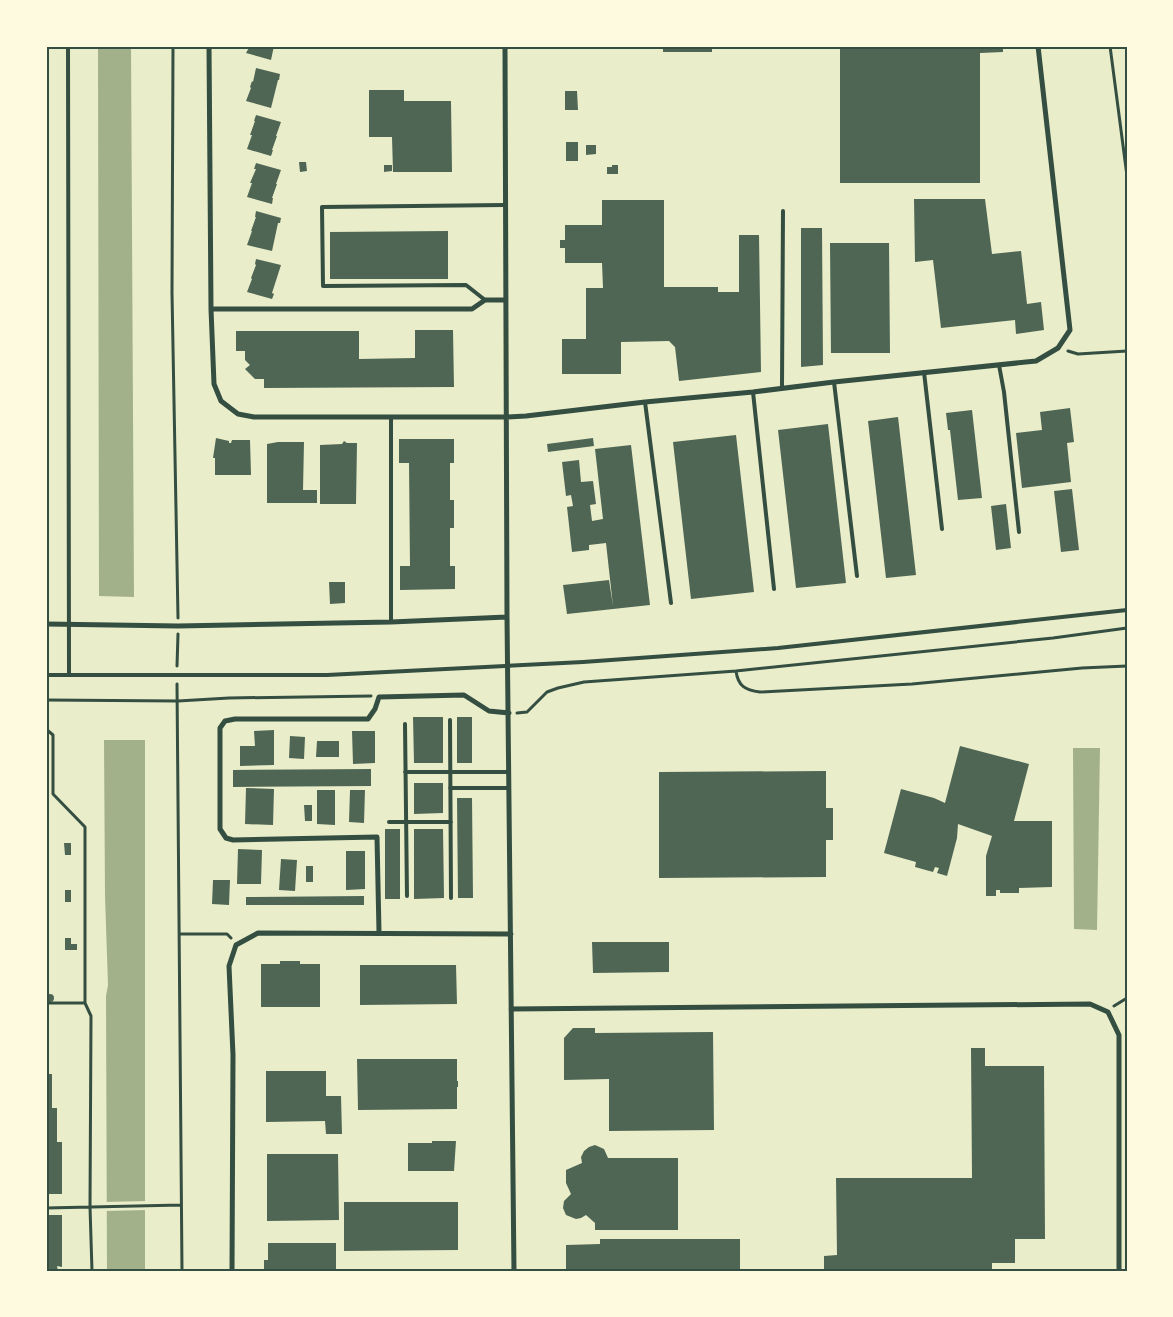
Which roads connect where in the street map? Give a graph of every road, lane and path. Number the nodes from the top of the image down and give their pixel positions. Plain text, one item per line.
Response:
1 (68, 46) edge
2 (173, 46) edge
3 (209, 46) edge
4 (505, 46) edge
5 (1038, 46) edge
6 (1110, 46) edge
7 (1127, 176) edge
8 (505, 205) junction
9 (783, 211) dead end
10 (485, 300) junction
11 (506, 300) junction
12 (211, 309) junction
13 (1058, 348) junction
14 (1127, 350) edge
15 (999, 365) junction
16 (924, 372) junction
17 (834, 382) junction
18 (782, 388) junction
19 (752, 392) junction
20 (645, 402) junction
21 (391, 417) junction
22 (506, 417) junction
23 (942, 529) dead end
24 (1019, 532) dead end
25 (857, 576) dead end
26 (774, 589) dead end
27 (671, 603) dead end
28 (1127, 610) edge
29 (507, 617) junction
30 (391, 622) junction
31 (46, 624) edge
32 (68, 624) junction
33 (178, 626) junction
34 (1127, 628) edge
35 (508, 666) junction
36 (1127, 666) edge
37 (736, 671) junction
38 (46, 675) edge
39 (68, 675) junction
40 (177, 676) junction
41 (379, 697) junction
42 (46, 700) edge
43 (178, 701) junction
44 (509, 713) junction
45 (450, 720) dead end
46 (405, 724) dead end
47 (46, 729) edge
48 (406, 772) junction
49 (450, 772) junction
50 (509, 772) junction
51 (450, 788) junction
52 (509, 788) junction
53 (389, 822) dead end
54 (406, 822) junction
55 (451, 822) junction
56 (407, 896) dead end
57 (452, 898) dead end
58 (379, 932) junction
59 (180, 934) junction
60 (511, 934) junction
61 (236, 944) junction
62 (1127, 998) edge
63 (84, 1002) junction
64 (46, 1003) edge
65 (512, 1009) junction
66 (1108, 1012) junction
67 (181, 1204) junction
68 (90, 1207) junction
69 (46, 1208) edge
70 (92, 1271) edge
71 (182, 1271) edge
72 (232, 1271) edge
73 (514, 1271) edge
74 (1120, 1271) edge

1 - 32 lane
2 - 33 path
3 - 12 street
4 - 8 street
5 - 13 street
6 - 7 path
8 - 10 lane
8 - 11 street
9 - 18 lane
10 - 11 street
10 - 12 street
11 - 22 street
12 - 21 street
13 - 14 path
13 - 15 street
15 - 16 street
15 - 24 lane
16 - 17 street
16 - 23 lane
17 - 18 street
17 - 25 lane
18 - 19 street
19 - 20 street
19 - 26 lane
20 - 22 street
20 - 27 lane
21 - 22 street
21 - 30 lane
22 - 29 street
28 - 35 lane
29 - 30 street
29 - 35 street
30 - 33 street
31 - 32 street
32 - 33 street
32 - 39 lane
33 - 40 path
34 - 37 path
35 - 40 lane
35 - 44 street
36 - 37 path
37 - 44 path
38 - 39 lane
39 - 40 lane
40 - 43 path
41 - 43 path
41 - 44 street
41 - 58 street
42 - 43 path
43 - 59 path
44 - 50 street
45 - 49 lane
46 - 48 lane
47 - 63 path
48 - 49 lane
48 - 54 lane
49 - 50 lane
49 - 51 lane
50 - 52 street
51 - 52 lane
51 - 55 lane
52 - 60 street
53 - 54 lane
54 - 55 lane
54 - 56 lane
55 - 57 lane
58 - 60 street
58 - 61 street
59 - 61 path
59 - 67 path
60 - 65 street
61 - 72 street
62 - 66 path
63 - 64 path
63 - 68 path
65 - 66 street
65 - 73 street
66 - 74 street
67 - 68 path
67 - 71 path
68 - 69 path
68 - 70 path

